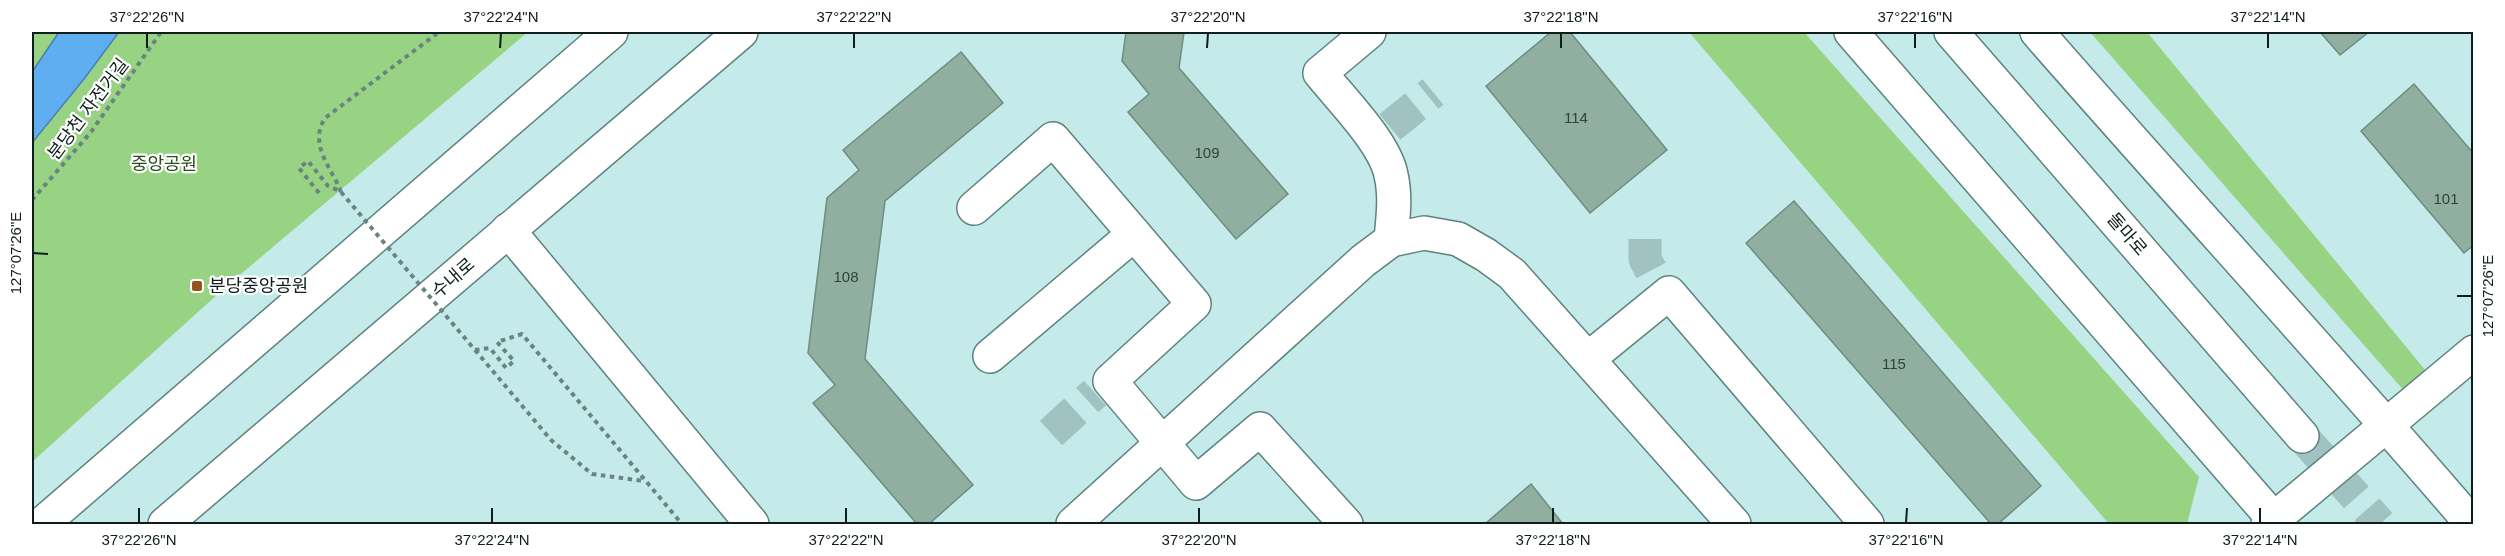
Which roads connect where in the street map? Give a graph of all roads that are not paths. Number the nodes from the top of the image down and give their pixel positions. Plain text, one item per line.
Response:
1 (611, 32) edge
2 (741, 32) edge
3 (1369, 32) edge
4 (1851, 32) edge
5 (1951, 32) edge
6 (2037, 32) edge
7 (974, 208) dead end
8 (508, 230) junction
9 (1134, 234) junction
10 (1391, 240) junction
11 (2474, 352) edge
12 (990, 356) dead end
13 (1588, 359) junction
14 (2387, 424) junction
15 (2302, 436) tunnel mouth
16 (1162, 445) junction
17 (2273, 523) edge
18 (42, 525) edge
19 (165, 525) edge
20 (752, 525) edge
21 (1073, 525) edge
22 (1346, 525) edge
23 (1734, 525) edge
24 (1867, 525) edge
25 (2472, 525) edge

1 - 18 main road
2 - 8 main road, 수내로
3 - 10 main road
4 - 17 main road
5 - 15 main road, 돌마로
6 - 14 main road
7 - 9 main road
8 - 19 main road, 수내로
8 - 20 main road
9 - 12 main road
9 - 16 main road
10 - 13 main road
10 - 16 main road
11 - 14 main road
13 - 23 main road
13 - 24 main road
14 - 17 main road
14 - 25 main road
16 - 21 main road
16 - 22 main road

